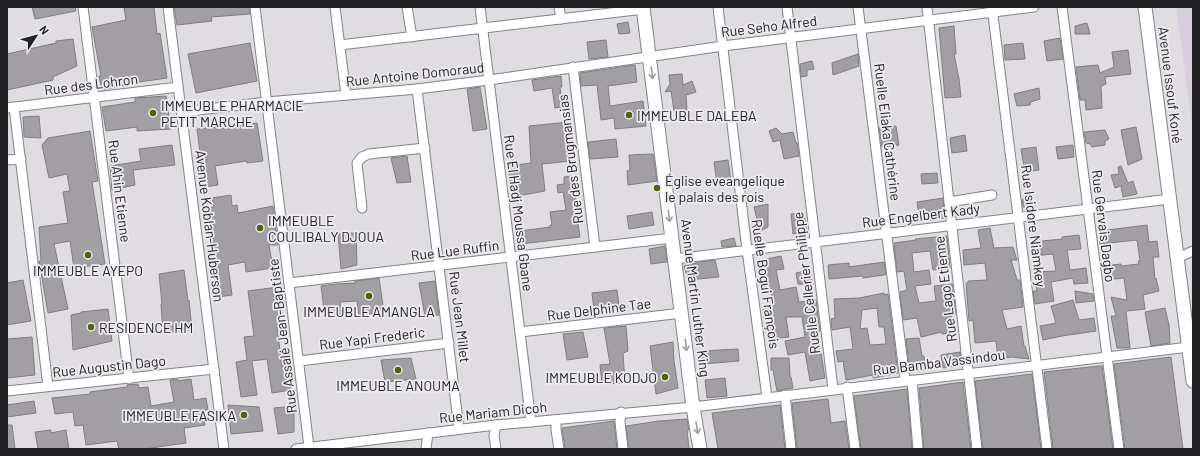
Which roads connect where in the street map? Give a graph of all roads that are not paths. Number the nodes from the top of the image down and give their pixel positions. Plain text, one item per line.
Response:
1 (83, 7) edge
2 (168, 7) edge
3 (255, 7) edge
4 (335, 7) edge
5 (408, 7) edge
6 (480, 7) edge
7 (559, 7) edge
8 (718, 7) edge
9 (787, 7) edge
10 (858, 7) edge
11 (927, 7) edge
12 (1034, 7) edge
13 (1062, 7) edge
14 (1145, 7) edge
15 (643, 8) edge
16 (993, 9) edge
17 (561, 19) junction
18 (928, 20) junction
19 (482, 28) junction
20 (861, 28) junction
21 (412, 37) junction
22 (790, 38) junction
23 (340, 45) junction
24 (723, 46) junction
25 (650, 57) junction
26 (573, 67) junction
27 (489, 80) junction
28 (178, 87) junction
29 (417, 89) junction
30 (346, 95) junction
31 (94, 97) junction
32 (267, 102) junction
33 (11, 108) edge
34 (182, 112) junction
35 (425, 148) junction
36 (21, 159) junction
37 (7, 160) edge
38 (992, 195) dead end
39 (1170, 199) junction
40 (949, 202) junction
41 (362, 208) dead end
42 (1088, 209) junction
43 (1018, 217) junction
44 (952, 226) junction
45 (887, 233) junction
46 (672, 238) junction
47 (815, 241) junction
48 (595, 247) junction
49 (747, 250) junction
50 (1193, 251) edge
51 (511, 257) junction
52 (1177, 258) junction
53 (675, 259) junction
54 (439, 266) junction
55 (289, 283) junction
56 (682, 313) junction
57 (520, 332) junction
58 (449, 343) junction
59 (1189, 347) junction
60 (1107, 356) junction
61 (299, 361) junction
62 (1037, 365) junction
63 (214, 369) junction
64 (968, 373) junction
65 (129, 379) junction
66 (908, 380) junction
67 (1193, 381) edge
68 (48, 386) junction
69 (847, 387) junction
70 (833, 389) junction
71 (7, 391) edge
72 (785, 395) junction
73 (768, 397) junction
74 (693, 406) junction
75 (621, 412) junction
76 (556, 420) junction
77 (531, 422) junction
78 (496, 425) junction
79 (459, 429) junction
80 (428, 433) junction
81 (304, 448) edge
82 (224, 449) edge
83 (426, 449) edge
84 (496, 449) edge
85 (559, 449) edge
86 (623, 449) edge
87 (700, 449) edge
88 (791, 449) edge
89 (855, 449) edge
90 (918, 449) edge
91 (977, 449) edge
92 (1047, 449) edge
93 (1119, 449) edge

1 - 31 street, Rue Ahin Etienne
2 - 28 street, Avenue Koblan-Huberson
3 - 32 street, Rue Assalé Jean-Baptiste
4 - 23 street
5 - 21 street
6 - 19 street, Rue El Hadj Moussa Gbane
7 - 17 street
8 - 24 street, Ruelle Bogui François
9 - 22 street, Ruelle Cellerier Philippe
10 - 20 street, Ruelle Eliaka Cathérine
11 - 18 street, Rue Lago Etienne
12 - 16 street, Rue Seho Alfred
13 - 42 street, Rue Gervais Dagbo
14 - 39 street, Avenue Issouf Koné
15 - 17 street
15 - 25 street, Avenue Martin Luther King
16 - 18 street, Rue Seho Alfred
16 - 43 street, Rue Isidore Niamkey
17 - 19 street
18 - 20 street, Rue Seho Alfred
18 - 40 street, Rue Lago Etienne
19 - 21 street
19 - 27 street, Rue El Hadj Moussa Gbane
20 - 22 street, Rue Seho Alfred
20 - 45 street, Ruelle Eliaka Cathérine
21 - 23 street
22 - 24 street, Rue Seho Alfred
22 - 47 street, Ruelle Cellerier Philippe
23 - 30 street
24 - 25 street, Rue Seho Alfred
24 - 49 street, Ruelle Bogui François
25 - 26 street, Rue Antoine Domoraud
25 -> 46 street, Avenue Martin Luther King
26 - 27 street, Rue Antoine Domoraud
26 - 48 street, Rue des Brugmansias
27 - 29 street, Rue Antoine Domoraud
27 - 51 street, Rue El Hadj Moussa Gbane
28 - 31 street, Rue des Lohron
28 - 34 street, Avenue Koblan-Huberson
29 - 30 street, Rue Antoine Domoraud
29 - 35 street, Rue Jean Millet
30 - 32 street, Rue Antoine Domoraud
31 - 33 street, Rue des Lohron
31 - 65 street, Rue Ahin Etienne
32 - 34 street, Rue Antoine Domoraud
32 - 55 street, Rue Assalé Jean-Baptiste
33 - 36 street
34 - 63 street, Avenue Koblan-Huberson
35 - 41 street
35 - 54 street, Rue Jean Millet
36 - 37 street
36 - 68 street
38 - 40 street
39 - 42 street, Rue Engelbert Kady
39 - 52 street, Avenue Issouf Koné
40 - 44 street, Rue Lago Etienne
42 - 43 street, Rue Engelbert Kady
42 - 60 street, Rue Gervais Dagbo
43 - 44 street, Rue Engelbert Kady
43 - 62 street, Rue Isidore Niamkey
44 - 45 street, Rue Engelbert Kady
44 - 64 street, Rue Lago Etienne
45 - 47 street, Rue Engelbert Kady
45 - 66 street, Ruelle Eliaka Cathérine
46 - 48 street, Rue Lue Ruffin
46 - 53 street, Avenue Martin Luther King
47 - 49 street, Rue Engelbert Kady
47 - 70 street, Ruelle Cellerier Philippe
48 - 51 street, Rue Lue Ruffin
49 - 53 street, Rue Engelbert Kady
49 - 73 street, Ruelle Bogui François
50 - 52 street
51 - 54 street, Rue Lue Ruffin
51 - 57 street, Rue El Hadj Moussa Gbane
52 - 59 street, Avenue Issouf Koné
53 - 56 street, Avenue Martin Luther King
54 - 55 street, Rue Lue Ruffin
54 - 58 street, Rue Jean Millet
55 - 61 street, Rue Assalé Jean-Baptiste
56 - 57 street, Rue Delphine Tae
56 -> 74 street, Avenue Martin Luther King
57 - 77 street, Rue El Hadj Moussa Gbane
58 - 61 street, Rue Yapi Frederic
58 - 79 street, Rue Jean Millet
59 - 60 street, Rue Bamba Vassindou
59 - 67 street, Avenue Issouf Koné
60 - 62 street, Rue Bamba Vassindou
60 - 93 street, Rue Gervais Dagbo
61 - 81 street, Rue Assalé Jean-Baptiste
62 - 64 street, Rue Bamba Vassindou
62 - 92 street, Rue Isidore Niamkey
63 - 65 street, Rue Augustin Dago
63 - 82 street, Avenue Koblan-Huberson
64 - 66 street, Rue Bamba Vassindou
64 - 91 street, Rue Lago Etienne
65 - 68 street, Rue Augustin Dago
66 - 69 street, Rue Bamba Vassindou
66 - 90 street, Ruelle Eliaka Cathérine
68 - 71 street, Rue Augustin Dago
69 - 70 street, Rue Bamba Vassindou
69 - 89 street
70 - 72 street, Rue Bamba Vassindou
72 - 73 street, Rue Bamba Vassindou
72 - 88 street
73 - 74 street, Rue Bamba Vassindou
74 - 75 street, Rue Mariam Dicoh
74 -> 87 street, Avenue Martin Luther King
75 - 76 street, Rue Mariam Dicoh
75 - 86 street
76 - 77 street, Rue Mariam Dicoh
76 - 85 street
77 - 78 street, Rue Mariam Dicoh
78 - 79 street, Rue Mariam Dicoh
78 - 84 street
79 - 80 street, Rue Mariam Dicoh
80 - 81 street, Rue Mariam Dicoh
80 - 83 street

